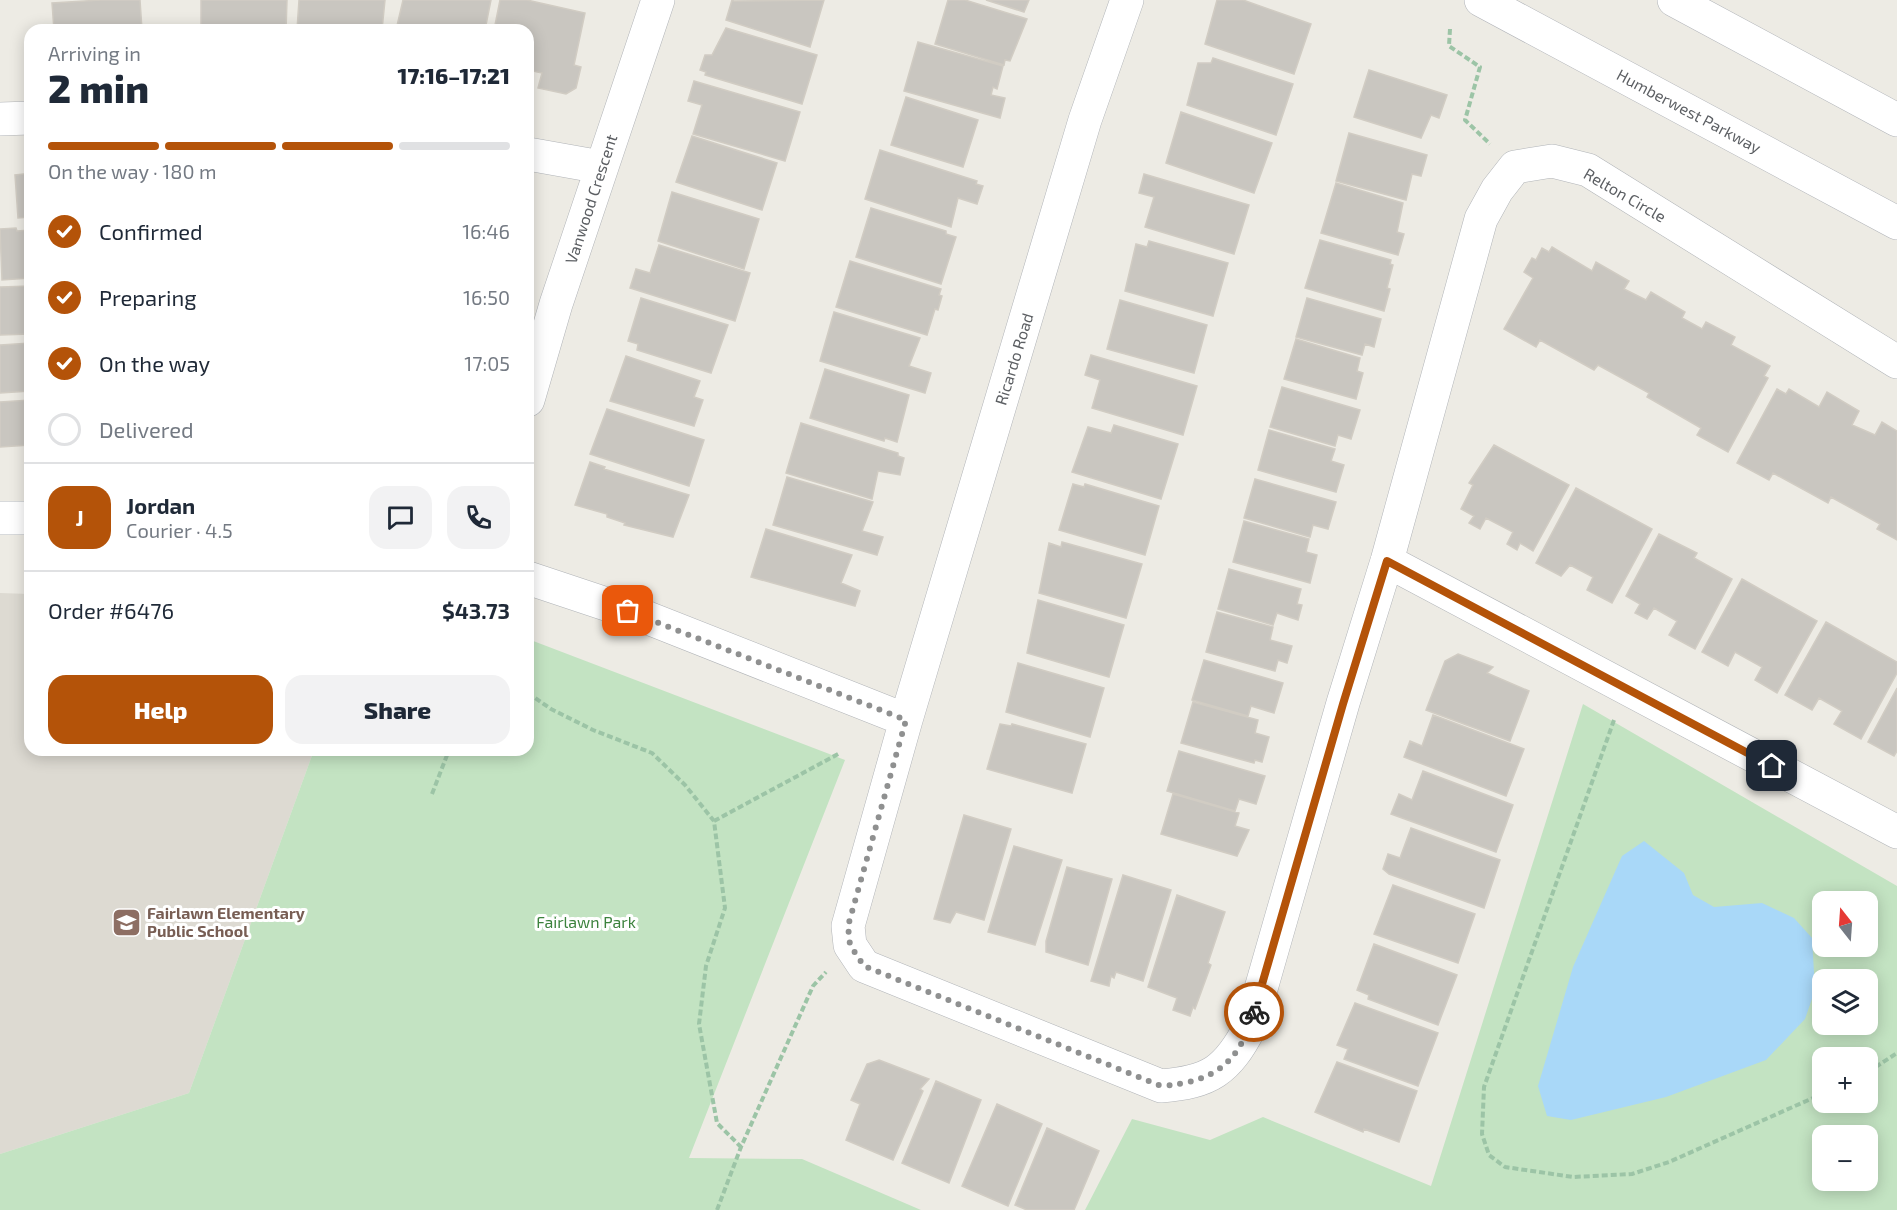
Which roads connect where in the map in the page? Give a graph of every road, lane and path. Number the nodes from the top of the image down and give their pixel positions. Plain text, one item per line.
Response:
1 (658, 0) edge
2 (1127, 0) edge
3 (1481, 0) edge
4 (1674, 0) edge
5 (1450, 29) dead end
6 (24, 118) edge
7 (0, 119) edge
8 (1897, 120) edge
9 (534, 155) edge
10 (601, 166) junction
11 (1515, 167) junction
12 (1897, 223) edge
13 (1897, 362) edge
14 (534, 379) edge
15 (0, 518) edge
16 (24, 518) edge
17 (1387, 561) junction
18 (534, 580) edge
19 (1626, 688) junction
20 (534, 697) edge
21 (906, 720) junction
22 (840, 753) dead end
23 (447, 756) edge
24 (432, 794) dead end
25 (714, 821) junction
26 (1897, 832) edge
27 (850, 945) junction
28 (1897, 1053) edge
29 (1878, 1065) edge
30 (1812, 1099) edge
31 (741, 1147) junction
32 (717, 1210) edge

1 - 10 street, Vanwood Crescent
2 - 21 street, Ricardo Road
3 - 12 street, Humberwest Parkway
4 - 8 street
5 - 11 path
6 - 7 street
9 - 10 street
10 - 14 street, Vanwood Crescent
11 - 13 street, Relton Circle
11 - 17 street
15 - 16 street
17 - 19 street
17 - 27 street
18 - 21 street
19 - 26 street
19 - 30 path
20 - 25 path
21 - 27 street
22 - 25 path
23 - 24 path
25 - 31 path
27 - 31 path
28 - 29 path
31 - 32 path

